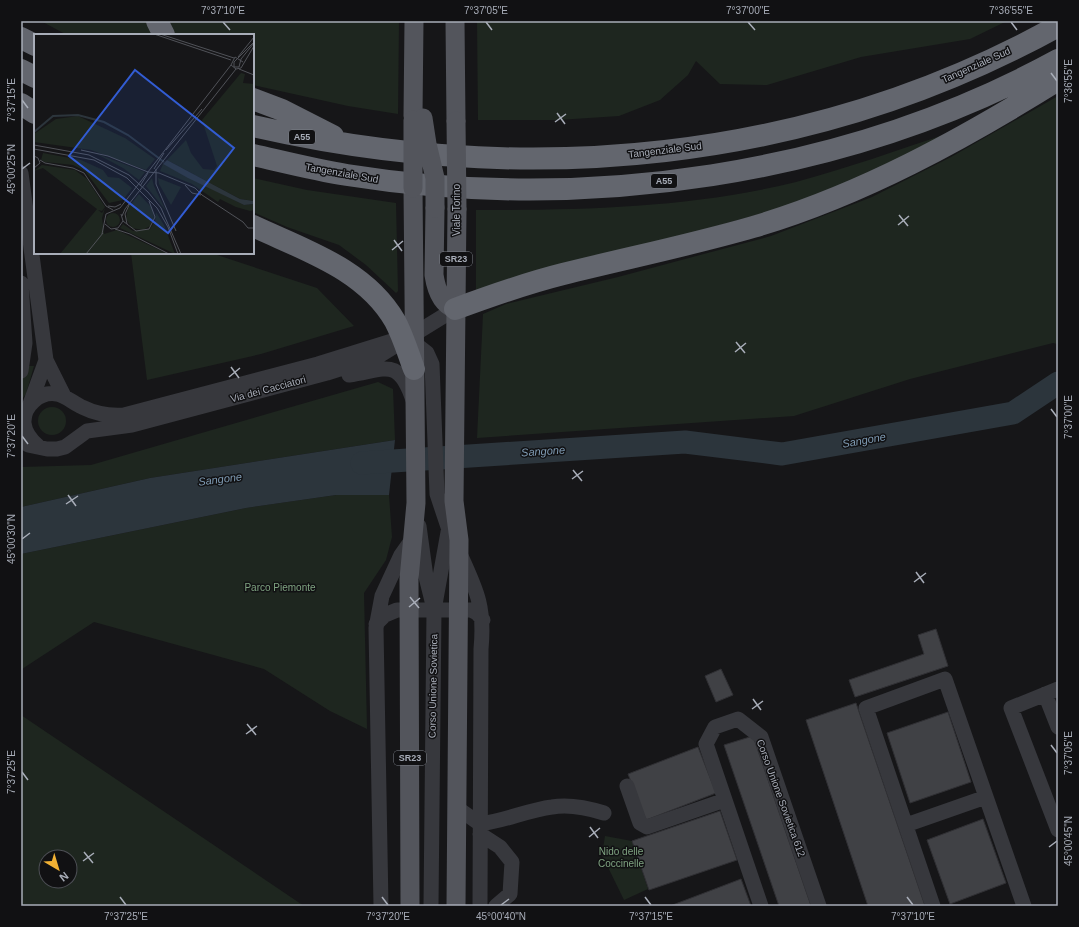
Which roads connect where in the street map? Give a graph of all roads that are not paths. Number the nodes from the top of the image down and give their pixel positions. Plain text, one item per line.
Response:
1 (157, 21) edge
2 (414, 21) edge
3 (455, 21) edge
4 (1058, 26) edge
5 (164, 34) edge
6 (21, 38) edge
7 (34, 44) edge
8 (1058, 60) edge
9 (21, 70) edge
10 (34, 76) edge
11 (1058, 80) edge
12 (254, 99) edge
13 (21, 104) edge
14 (34, 112) edge
15 (418, 117) junction
16 (254, 126) edge
17 (352, 145) junction
18 (254, 155) edge
19 (21, 173) edge
20 (254, 226) edge
21 (21, 283) edge
22 (455, 309) junction
23 (398, 340) junction
24 (46, 360) junction
25 (414, 369) joint
26 (21, 371) edge
27 (327, 373) junction
28 (68, 399) junction
29 (415, 405) junction
30 (26, 410) edge
31 (72, 441) junction
32 (21, 444) edge
33 (38, 446) junction
34 (448, 495) junction
35 (416, 497) junction
36 (413, 537) junction
37 (459, 552) junction
38 (409, 610) junction
39 (434, 610) junction
40 (459, 610) junction
41 (483, 620) junction
42 (376, 624) junction
43 (1052, 692) edge
44 (1058, 727) edge
45 (627, 786) dead end
46 (986, 797) junction
47 (725, 800) junction
48 (456, 807) junction
49 (604, 813) dead end
50 (906, 825) junction
51 (480, 829) junction
52 (1058, 830) edge
53 (381, 906) edge
54 (410, 906) edge
55 (431, 906) edge
56 (456, 906) edge
57 (480, 906) edge
58 (496, 906) edge
59 (761, 906) edge
60 (819, 906) edge
61 (933, 906) edge
62 (1024, 906) edge

1 - 5 highway
2 - 15 main road
3 - 22 main road, Viale Torino / SR23, bridge
4 - 17 highway, Tangenziale Sud / A55
6 - 7 highway
8 - 18 highway, Tangenziale Sud / A55
9 - 10 highway
11 - 22 highway
12 - 17 highway
13 - 14 highway
15 - 22 main road, bridge
15 - 23 main road, bridge
16 - 17 highway, Tangenziale Sud / A55
19 - 24 street
20 - 23 highway
21 - 26 street
22 - 23 street, Via dei Cacciatori
22 - 34 main road, Viale Torino / SR23
23 - 25 highway
23 - 27 street, Via dei Cacciatori
23 - 28 street, Via dei Cacciatori
23 - 34 street
24 - 28 street
24 - 30 street
25 - 29 main road, SR23
27 - 29 street
27 - 31 street, Via dei Cacciatori
28 - 30 street, Via dei Cacciatori
28 - 31 street
29 - 35 main road, SR23
30 - 33 street
31 - 33 street, Via dei Cacciatori
32 - 33 street, Via dei Cacciatori
34 - 37 main road, SR23
34 - 39 street
35 - 36 main road, SR23
35 - 39 street
36 - 38 main road, SR23
36 - 42 street
37 - 40 main road, SR23
37 - 41 street
38 - 39 street
38 - 42 street
38 - 54 main road, SR23
39 - 40 street
39 - 55 street, Corso Unione Sovietica
40 - 41 street
40 - 48 main road, SR23
41 - 51 street
42 - 53 street
43 - 44 street
43 - 52 street
45 - 47 street
46 - 50 street
46 - 50 street
46 - 62 street
47 - 59 street, Corso Unione Sovietica 612
47 - 60 street, Corso Unione Sovietica 612
48 - 51 street
48 - 56 main road, SR23
49 - 51 street
50 - 61 street
51 - 57 street
51 - 58 street

